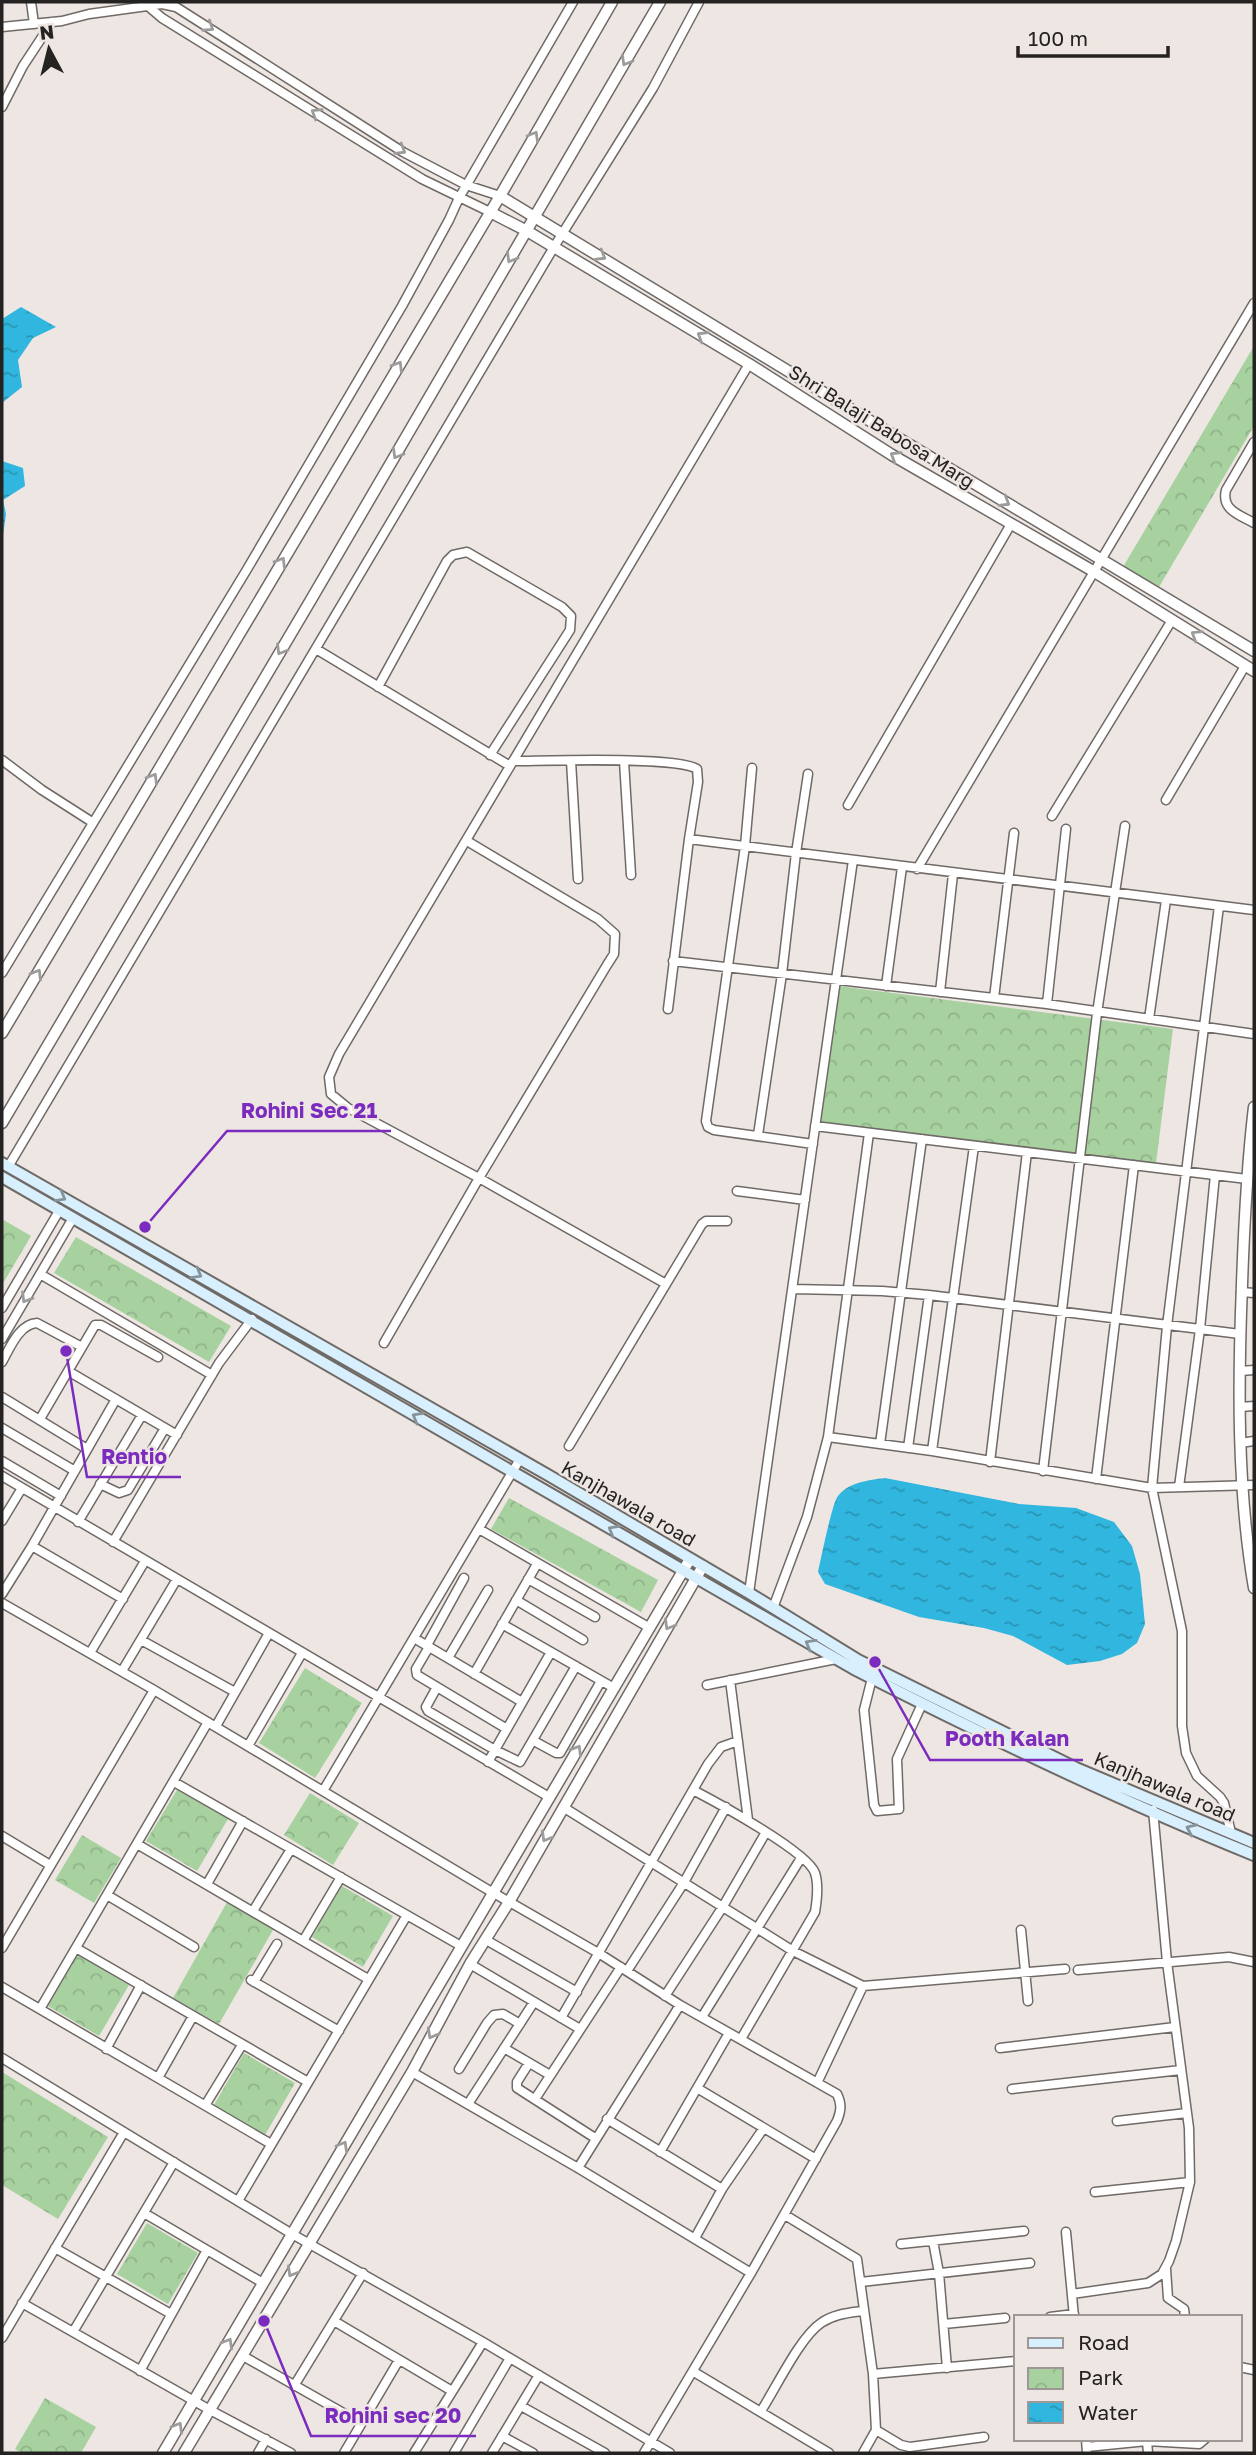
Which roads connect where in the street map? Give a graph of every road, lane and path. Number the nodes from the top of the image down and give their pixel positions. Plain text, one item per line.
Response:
1 (31, 2) edge
2 (573, 2) edge
3 (612, 2) edge
4 (660, 2) edge
5 (699, 2) edge
6 (148, 6) junction
7 (52, 22) junction
8 (34, 24) junction
9 (2, 27) edge
10 (2, 107) edge
11 (466, 185) junction
12 (500, 196) junction
13 (459, 198) junction
14 (490, 212) junction
15 (536, 216) junction
16 (527, 231) junction
17 (563, 233) junction
18 (554, 247) junction
19 (1254, 303) edge
20 (749, 364) junction
21 (1254, 442) edge
22 (1254, 523) edge
23 (1011, 524) junction
24 (1101, 560) junction
25 (1093, 571) junction
26 (1172, 620) junction
27 (316, 649) junction
28 (1254, 651) edge
29 (1250, 668) edge
30 (378, 687) junction
31 (490, 754) junction
32 (2, 760) edge
33 (571, 761) junction
34 (624, 761) junction
35 (511, 764) junction
36 (752, 768) dead end
37 (808, 774) dead end
38 (1166, 800) dead end
39 (848, 805) dead end
40 (1052, 816) dead end
41 (92, 822) junction
42 (1125, 826) dead end
43 (1066, 829) dead end
44 (1014, 833) dead end
45 (688, 839) junction
46 (467, 841) junction
47 (745, 846) junction
48 (796, 853) junction
49 (853, 859) junction
50 (902, 867) junction
51 (917, 869) junction
52 (953, 874) junction
53 (631, 875) dead end
54 (578, 878) dead end
55 (1008, 880) junction
56 (1060, 887) junction
57 (1114, 893) junction
58 (1166, 900) junction
59 (1219, 906) junction
60 (1254, 910) edge
61 (673, 961) junction
62 (729, 968) junction
63 (2, 973) edge
64 (782, 974) junction
65 (835, 979) junction
66 (886, 986) junction
67 (940, 992) junction
68 (994, 998) junction
69 (1046, 1004) junction
70 (668, 1009) dead end
71 (1097, 1013) junction
72 (1149, 1019) junction
73 (1205, 1027) junction
74 (2, 1032) edge
75 (1254, 1034) edge
76 (1254, 1107) edge
77 (2, 1123) edge
78 (815, 1126) junction
79 (869, 1133) junction
80 (758, 1135) junction
81 (922, 1139) junction
82 (813, 1144) junction
83 (974, 1146) junction
84 (1027, 1152) junction
85 (1080, 1159) junction
86 (5, 1165) edge
87 (1134, 1166) junction
88 (1251, 1167) edge
89 (1187, 1172) junction
90 (1215, 1175) junction
91 (2, 1177) edge
92 (479, 1178) junction
93 (1247, 1179) junction
94 (737, 1191) dead end
95 (805, 1200) junction
96 (59, 1210) junction
97 (73, 1218) junction
98 (727, 1222) dead end
99 (40, 1273) junction
100 (666, 1284) junction
101 (793, 1289) junction
102 (846, 1291) junction
103 (901, 1292) junction
104 (1241, 1292) junction
105 (1254, 1293) edge
106 (929, 1295) junction
107 (954, 1298) junction
108 (1009, 1306) junction
109 (2, 1308) edge
110 (259, 1310) junction
111 (1062, 1313) junction
112 (1116, 1319) junction
113 (250, 1320) junction
114 (1167, 1326) junction
115 (1200, 1329) junction
116 (1240, 1334) junction
117 (2, 1339) edge
118 (384, 1343) dead end
119 (82, 1347) junction
120 (158, 1357) dead end
121 (2, 1362) edge
122 (1254, 1370) edge
123 (68, 1371) junction
124 (1240, 1371) junction
125 (212, 1375) junction
126 (2, 1396) edge
127 (116, 1399) junction
128 (1254, 1406) edge
129 (1240, 1407) junction
130 (142, 1415) junction
131 (40, 1419) junction
132 (2, 1427) edge
133 (165, 1428) junction
134 (177, 1436) junction
135 (828, 1437) junction
136 (1254, 1441) edge
137 (1240, 1443) junction
138 (880, 1444) junction
139 (569, 1446) dead end
140 (908, 1448) junction
141 (87, 1449) junction
142 (932, 1451) junction
143 (520, 1459) junction
144 (2, 1461) edge
145 (990, 1462) junction
146 (75, 1471) junction
147 (1043, 1471) junction
148 (512, 1472) junction
149 (2, 1476) edge
150 (1096, 1479) junction
151 (100, 1484) junction
152 (1254, 1485) edge
153 (1242, 1486) junction
154 (1179, 1487) junction
155 (22, 1488) junction
156 (1152, 1488) junction
157 (61, 1496) junction
158 (54, 1508) junction
159 (1250, 1518) edge
160 (2, 1521) edge
161 (78, 1522) junction
162 (479, 1529) junction
163 (113, 1542) junction
164 (32, 1546) junction
165 (1252, 1557) edge
166 (690, 1559) junction
167 (145, 1561) junction
168 (537, 1564) junction
169 (703, 1566) junction
170 (683, 1570) junction
171 (464, 1578) dead end
172 (696, 1578) junction
173 (177, 1579) junction
174 (528, 1579) junction
175 (1254, 1588) edge
176 (488, 1590) dead end
177 (749, 1593) junction
178 (2, 1594) edge
179 (123, 1599) junction
180 (516, 1600) junction
181 (2, 1603) edge
182 (773, 1608) junction
183 (596, 1617) dead end
184 (502, 1625) junction
185 (650, 1628) junction
186 (269, 1633) junction
187 (414, 1638) junction
188 (141, 1640) junction
189 (583, 1640) dead end
190 (428, 1646) junction
191 (551, 1652) junction
192 (90, 1653) junction
193 (302, 1653) junction
194 (448, 1658) junction
195 (836, 1659) junction
196 (576, 1666) junction
197 (122, 1671) junction
198 (474, 1674) junction
199 (872, 1678) junction
200 (730, 1680) junction
201 (601, 1681) junction
202 (707, 1685) dead end
203 (437, 1687) junction
204 (614, 1688) junction
205 (155, 1690) junction
206 (235, 1692) junction
207 (378, 1697) junction
208 (522, 1702) junction
209 (922, 1704) junction
210 (212, 1724) junction
211 (507, 1729) junction
212 (534, 1741) junction
213 (738, 1741) junction
214 (248, 1746) junction
215 (495, 1750) junction
216 (488, 1762) junction
217 (174, 1782) junction
218 (693, 1790) junction
219 (323, 1791) junction
220 (549, 1797) junction
221 (1153, 1806) junction
222 (563, 1807) junction
223 (726, 1807) junction
224 (748, 1820) junction
225 (243, 1821) junction
226 (766, 1832) junction
227 (1231, 1833) junction
228 (2, 1836) edge
229 (1254, 1843) edge
230 (137, 1844) junction
231 (291, 1849) junction
232 (1254, 1855) edge
233 (801, 1858) junction
234 (650, 1863) junction
235 (50, 1865) junction
236 (341, 1877) junction
237 (207, 1884) junction
238 (683, 1884) junction
239 (493, 1893) junction
240 (107, 1895) junction
241 (509, 1902) junction
242 (722, 1908) junction
243 (253, 1911) junction
244 (407, 1915) junction
245 (758, 1930) junction
246 (1021, 1930) dead end
247 (486, 1940) junction
248 (303, 1941) junction
249 (277, 1944) dead end
250 (461, 1946) junction
251 (194, 1947) dead end
252 (2, 1948) edge
253 (76, 1948) junction
254 (793, 1951) junction
255 (600, 1954) junction
256 (1167, 1962) junction
257 (1254, 1962) edge
258 (470, 1964) junction
259 (624, 1969) junction
260 (1065, 1969) dead end
261 (1078, 1970) dead end
262 (1025, 1972) junction
263 (368, 1979) junction
264 (141, 1985) junction
265 (863, 1986) junction
266 (2, 1987) edge
267 (577, 1992) junction
268 (665, 1996) junction
269 (1028, 2001) dead end
270 (534, 2002) junction
271 (680, 2005) junction
272 (40, 2009) junction
273 (193, 2016) junction
274 (702, 2017) junction
275 (561, 2018) junction
276 (520, 2024) junction
277 (1175, 2028) junction
278 (580, 2029) junction
279 (339, 2031) junction
280 (729, 2034) junction
281 (741, 2039) junction
282 (242, 2045) junction
283 (504, 2048) junction
284 (1000, 2048) dead end
285 (106, 2049) junction
286 (2, 2058) edge
287 (529, 2063) junction
288 (459, 2069) dead end
289 (1181, 2070) junction
290 (412, 2072) junction
291 (550, 2075) junction
292 (158, 2078) junction
293 (817, 2081) junction
294 (308, 2082) junction
295 (697, 2088) junction
296 (1012, 2090) dead end
297 (535, 2099) junction
298 (206, 2104) junction
299 (468, 2104) junction
300 (1187, 2113) junction
301 (607, 2119) junction
302 (1117, 2121) dead end
303 (763, 2129) junction
304 (124, 2132) junction
305 (596, 2138) junction
306 (271, 2144) junction
307 (660, 2152) junction
308 (817, 2159) junction
309 (174, 2162) junction
310 (578, 2168) junction
311 (1190, 2182) junction
312 (722, 2189) junction
313 (1095, 2192) dead end
314 (238, 2201) junction
315 (144, 2213) junction
316 (785, 2215) junction
317 (1024, 2231) dead end
318 (1066, 2232) dead end
319 (292, 2234) junction
320 (695, 2238) junction
321 (933, 2241) junction
322 (309, 2243) junction
323 (901, 2244) dead end
324 (55, 2248) junction
325 (207, 2250) junction
326 (1030, 2263) dead end
327 (1166, 2267) junction
328 (363, 2273) junction
329 (751, 2273) junction
330 (939, 2273) junction
331 (107, 2277) junction
332 (861, 2282) junction
333 (263, 2284) junction
334 (1072, 2294) junction
335 (22, 2303) junction
336 (863, 2311) junction
337 (171, 2314) junction
338 (1074, 2315) edge
339 (1185, 2315) edge
340 (1005, 2318) dead end
341 (334, 2321) junction
342 (944, 2324) junction
343 (74, 2333) junction
344 (2, 2338) edge
345 (483, 2342) junction
346 (243, 2356) junction
347 (510, 2358) junction
348 (399, 2360) junction
349 (1014, 2361) edge
350 (947, 2368) junction
351 (140, 2371) junction
352 (694, 2372) junction
353 (873, 2374) junction
354 (539, 2375) junction
355 (294, 2386) junction
356 (452, 2391) junction
357 (194, 2401) junction
358 (522, 2406) junction
359 (210, 2410) junction
360 (761, 2411) junction
361 (361, 2423) junction
362 (876, 2430) junction
363 (502, 2436) junction
364 (984, 2437) dead end
365 (266, 2439) junction
366 (1147, 2441) junction
367 (1203, 2441) edge
368 (651, 2442) junction
369 (1087, 2447) edge
370 (417, 2452) edge
371 (163, 2453) edge
372 (184, 2453) edge
373 (258, 2453) edge
374 (291, 2453) edge
375 (344, 2453) edge
376 (454, 2453) edge
377 (492, 2453) edge
378 (533, 2453) edge
379 (605, 2453) edge
380 (644, 2453) edge
381 (670, 2453) edge
382 (829, 2453) edge
383 (863, 2453) edge
384 (1148, 2453) edge

1 - 8 street
2 - 11 street
12 -> 3 street
4 -> 15 street
5 - 17 street
6 - 7 street
6 -> 11 street
13 -> 6 street
7 - 8 street
7 - 10 street
8 - 9 street
11 - 12 street
11 - 13 street
12 - 14 street
12 - 15 street, Shri Balaji Babosa Marg
13 - 14 street
13 - 41 street
14 - 16 street, Shri Balaji Babosa Marg
74 -> 14 street
15 - 16 street
15 - 17 street, Shri Balaji Babosa Marg
16 - 18 street, Shri Balaji Babosa Marg
16 -> 77 street
17 - 18 street
17 -> 24 street, Shri Balaji Babosa Marg
20 -> 18 street, Shri Balaji Babosa Marg
18 - 27 street
19 - 24 street
23 -> 20 street, Shri Balaji Babosa Marg
20 - 35 street
21 - 22 street
23 - 25 street, Shri Balaji Babosa Marg
23 - 39 street
24 - 25 street
24 - 28 street, Shri Balaji Babosa Marg
25 - 26 street, Shri Balaji Babosa Marg
25 - 51 street
29 -> 26 street, Shri Balaji Babosa Marg
26 - 40 street
27 - 30 street
27 - 86 street
29 - 38 street
30 - 31 street
30 - 31 street
31 - 35 street
32 - 41 street
33 - 34 street
33 - 35 street
33 - 54 street
34 - 45 street
34 - 53 street
35 - 46 street
36 - 47 street
37 - 48 street
41 - 63 street
42 - 57 street
43 - 56 street
44 - 55 street
45 - 47 street
45 - 61 street
46 - 92 street
46 - 92 street
47 - 48 street
47 - 62 street
48 - 49 street
48 - 64 street
49 - 50 street
49 - 65 street
50 - 51 street
50 - 66 street
51 - 52 street
52 - 55 street
52 - 67 street
55 - 56 street
55 - 68 street
56 - 57 street
56 - 69 street
57 - 58 street
57 - 71 street
58 - 59 street
58 - 72 street
59 - 60 street
59 - 73 street
61 - 62 street
61 - 70 street
62 - 64 street
62 - 80 street
64 - 65 street
64 - 80 street
65 - 66 street
65 - 78 street
66 - 67 street
67 - 68 street
68 - 69 street
69 - 71 street
71 - 72 street
71 - 85 street
72 - 73 street
73 - 75 street
73 - 89 street
76 - 88 street
78 - 79 street
78 - 82 street
79 - 81 street
79 - 102 street
80 - 82 street
81 - 83 street
81 - 103 street
82 - 95 street
83 - 84 street
83 - 107 street
84 - 85 street
84 - 108 street
85 - 87 street
85 - 111 street
86 -> 110 main road, Kanjhawala road
87 - 89 street
87 - 112 street
88 - 93 street
89 - 90 street
89 - 114 street
90 - 93 street
90 - 115 street
91 - 96 main road, Kanjhawala road
92 - 100 street
92 - 118 street
93 - 104 street
94 - 95 street
95 - 101 street
96 - 97 main road, Kanjhawala road
96 - 109 street
97 - 99 street
97 - 113 main road, Kanjhawala road
98 - 100 street
99 -> 117 street
99 - 125 street
100 - 139 street
101 - 102 street
101 - 177 street
102 - 103 street
102 - 135 street
103 - 106 street
103 - 138 street
104 - 105 street
104 - 116 street
106 - 107 street
106 - 140 street
107 - 108 street
107 - 142 street
108 - 111 street
108 - 145 street
110 - 113 street
110 - 143 main road, Kanjhawala road
111 - 112 street
111 - 147 street
112 - 114 street
112 - 150 street
113 - 125 street
148 -> 113 main road, Kanjhawala road
114 - 115 street
114 - 156 street
115 - 116 street
115 - 154 street
116 - 124 street
119 - 120 street
119 - 121 street
119 - 123 street
122 - 124 street
123 - 127 street
123 - 131 street
124 - 129 street
125 - 134 street
126 - 131 street
127 - 130 street
127 - 141 street
128 - 129 street
129 - 137 street
130 - 133 street
130 - 151 street
131 - 141 street
132 - 146 street
133 - 134 street
133 - 151 street
134 - 163 street
135 - 138 street
135 - 182 street
136 - 137 street
137 - 153 street
138 - 140 street
140 - 142 street
141 - 146 street
142 - 145 street
143 - 148 street
143 - 166 main road, Kanjhawala road
144 - 157 street
145 - 147 street
146 - 157 street
147 - 150 street
148 - 162 street
170 -> 148 main road, Kanjhawala road
149 - 155 street
150 - 156 street
151 - 161 street
152 - 153 street
153 - 154 street
153 - 159 street
154 - 156 street
155 - 158 street
155 - 160 street
156 - 227 street
157 - 158 street
158 - 161 street
158 - 164 street
159 - 165 street
161 - 163 street
162 - 168 street
162 - 187 street
163 - 167 street
164 - 178 street
164 - 179 street
165 - 175 street
166 - 169 main road, Kanjhawala road
166 - 170 street
167 - 173 street
167 - 179 street
168 - 174 street
168 - 185 street
169 - 172 street
169 - 177 main road, Kanjhawala road
170 - 172 main road, Kanjhawala road
170 - 185 street
171 - 190 street
195 -> 172 main road, Kanjhawala road
172 -> 222 street
173 - 186 street
173 - 188 street
174 - 180 street
174 - 183 street
176 - 194 street
177 - 182 main road, Kanjhawala road
179 - 192 street
180 - 184 street
180 - 189 street
181 - 192 street
182 - 221 main road, Kanjhawala road
184 - 191 street
184 - 198 street
185 - 204 street
186 - 193 street
186 - 206 street
187 - 190 street
187 - 207 street
188 - 197 street
188 - 206 street
190 - 194 street
190 - 203 street
191 - 196 street
191 - 208 street
192 - 197 street
193 - 207 street
193 - 214 street
194 - 198 street
195 - 199 main road, Kanjhawala road
195 - 200 street
196 - 201 street
196 - 212 street
197 - 205 street
198 - 208 street
199 - 209 main road, Kanjhawala road
199 - 209 street
200 - 202 street
200 - 213 street
201 - 204 street
201 - 212 street
203 - 211 street
203 - 215 street
220 -> 204 street
205 - 210 street
205 - 235 street
206 - 210 street
207 - 216 street
207 - 219 street
208 - 211 street
209 - 221 main road, Kanjhawala road
210 - 214 street
210 - 217 street
211 - 215 street
212 - 215 street
213 - 218 street
213 - 224 street
214 - 219 street
215 - 216 street
216 - 220 street
217 - 225 street
217 - 230 street
218 - 223 street
218 - 234 street
219 - 239 street
220 - 239 street
221 - 227 main road, Kanjhawala road
232 -> 221 main road, Kanjhawala road
221 - 256 street
222 - 234 street
222 -> 241 street
223 - 224 street
223 - 238 street
224 - 226 street
225 - 231 street
225 - 237 street
226 - 233 street
226 - 242 street
227 - 229 main road, Kanjhawala road
228 - 235 street
230 - 237 street
230 - 240 street
231 - 236 street
231 - 243 street
233 - 245 street
233 - 254 street
234 - 238 street
234 - 255 street
235 - 252 street
236 - 244 street
236 - 248 street
237 - 243 street
238 - 242 street
238 - 259 street
239 - 241 street
239 - 250 street
240 - 251 street
240 - 253 street
241 - 247 street
241 - 255 street
242 - 245 street
242 - 268 street
243 - 248 street
244 - 250 street
244 - 263 street
245 - 254 street
245 - 274 street
246 - 262 street
247 - 258 street
247 - 267 street
248 - 263 street
249 - 279 street
319 -> 250 street
253 - 264 street
253 - 272 street
254 - 265 street
254 - 281 street
255 - 259 street
255 - 267 street
256 - 257 street
256 - 261 street
256 - 277 street
258 - 270 street
258 -> 290 street
259 - 268 street
259 - 278 street
260 - 262 street
262 - 265 street
262 - 269 street
263 - 279 street
264 - 273 street
264 - 285 street
265 - 293 street
266 - 272 street
267 - 275 street
268 - 271 street
270 - 275 street
270 - 276 street
271 - 274 street
271 - 301 street
272 - 285 street
273 - 282 street
273 - 292 street
274 - 280 street
275 - 278 street
276 - 283 street
276 - 288 street
277 - 284 street
277 - 289 street
278 - 291 street
279 - 294 street
280 - 281 street
280 - 295 street
281 - 293 street
282 - 294 street
282 - 298 street
283 - 287 street
283 - 299 street
285 - 292 street
286 - 304 street
287 - 291 street
287 - 297 street
289 - 296 street
289 - 300 street
290 - 299 street
290 - 322 street
291 - 297 street
292 - 298 street
293 - 308 street
294 - 306 street
295 - 303 street
295 - 307 street
297 - 305 street
298 - 306 street
299 - 310 street
300 - 302 street
300 - 311 street
301 - 305 street
301 - 307 street
303 - 308 street
303 - 312 street
304 - 309 street
304 - 324 street
305 - 310 street
306 - 314 street
307 - 312 street
308 - 316 street
309 - 314 street
309 - 315 street
310 - 320 street
311 - 313 street
311 - 327 street
312 - 320 street
314 - 319 street
315 - 325 street
315 - 331 street
316 - 329 street
316 - 332 street
317 - 321 street
318 - 334 street
319 - 322 street
319 - 333 street
320 - 329 street
321 - 323 street
321 - 330 street
322 - 328 street
322 -> 346 street
324 - 331 street
324 - 335 street
325 - 333 street
325 - 337 street
326 - 330 street
327 - 334 street
327 - 339 street
328 - 341 street
328 - 345 street
329 - 352 street
330 - 332 street
330 - 342 street
331 - 337 street
331 - 343 street
332 - 336 street
357 -> 333 street
334 - 338 street
335 - 343 street
335 - 344 street
336 - 353 street
336 - 360 street
337 - 351 street
340 - 342 street
341 - 348 street
341 - 355 street
342 - 350 street
343 - 351 street
345 - 347 street
345 - 356 street
346 - 355 street
346 - 359 street
347 - 354 street
347 - 376 street
348 - 356 street
348 - 361 street
349 - 350 street
350 - 353 street
351 - 357 street
352 - 360 street
352 - 368 street
353 - 362 street
354 - 358 street
354 - 368 street
355 - 361 street
356 - 370 street
357 - 359 street
371 -> 357 street
358 - 363 street
358 - 379 street
359 - 365 street
359 - 372 street
360 - 382 street
361 - 375 street
362 - 364 street
362 - 383 street
363 - 377 street
363 - 378 street
365 - 373 street
365 - 374 street
366 - 367 street
366 - 369 street
366 - 384 street
368 - 380 street
368 - 381 street

